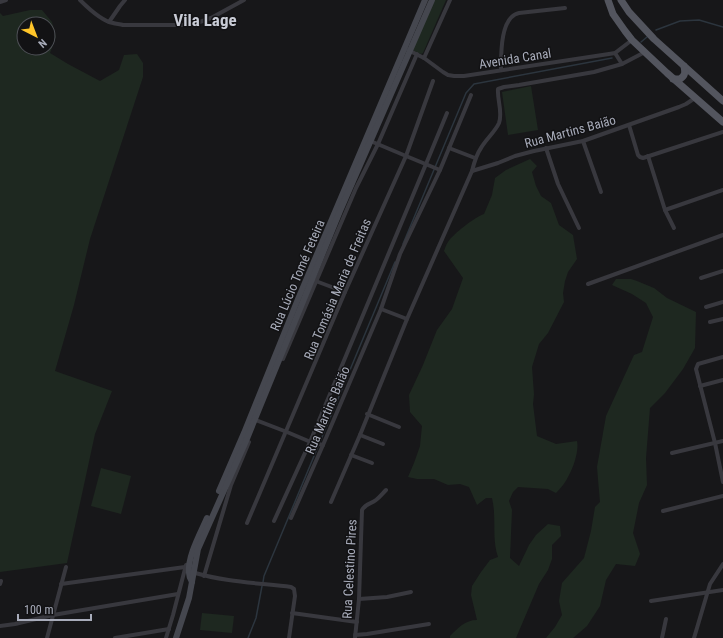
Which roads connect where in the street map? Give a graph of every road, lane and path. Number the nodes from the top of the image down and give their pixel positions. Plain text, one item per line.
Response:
1 (6, 0) edge
2 (80, 0) edge
3 (125, 0) edge
4 (244, 0) edge
5 (425, 0) edge
6 (432, 0) edge
7 (450, 0) edge
8 (608, 0) edge
9 (621, 0) edge
10 (0, 2) edge
11 (565, 8) dead end
12 (109, 22) junction
13 (632, 40) junction
14 (404, 48) junction
15 (410, 51) junction
16 (646, 52) junction
17 (615, 53) junction
18 (417, 54) junction
19 (424, 58) junction
20 (622, 64) junction
21 (684, 66) junction
22 (501, 70) junction
23 (673, 79) junction
24 (433, 81) dead end
25 (471, 95) dead end
26 (694, 98) junction
27 (723, 101) edge
28 (447, 113) dead end
29 (723, 122) edge
30 (629, 125) junction
31 (723, 132) edge
32 (368, 140) junction
33 (583, 141) junction
34 (378, 144) junction
35 (449, 148) junction
36 (546, 148) junction
37 (406, 156) junction
38 (648, 156) junction
39 (475, 158) junction
40 (428, 165) junction
41 (440, 170) junction
42 (472, 171) junction
43 (723, 190) edge
44 (600, 192) dead end
45 (665, 210) junction
46 (579, 228) dead end
47 (674, 228) dead end
48 (723, 235) edge
49 (723, 270) edge
50 (701, 278) dead end
51 (312, 280) junction
52 (588, 284) dead end
53 (346, 292) junction
54 (723, 302) edge
55 (706, 307) dead end
56 (381, 309) junction
57 (407, 319) junction
58 (723, 319) edge
59 (710, 322) dead end
60 (723, 358) edge
61 (723, 380) edge
62 (700, 386) junction
63 (368, 414) junction
64 (254, 420) junction
65 (399, 427) dead end
66 (287, 432) junction
67 (360, 435) junction
68 (723, 441) edge
69 (311, 443) junction
70 (715, 443) junction
71 (383, 444) dead end
72 (322, 445) junction
73 (672, 453) dead end
74 (351, 455) junction
75 (372, 463) dead end
76 (723, 482) edge
77 (386, 490) dead end
78 (723, 496) edge
79 (331, 502) dead end
80 (663, 511) dead end
81 (291, 518) dead end
82 (274, 521) dead end
83 (247, 523) dead end
84 (723, 564) edge
85 (66, 566) dead end
86 (189, 570) junction
87 (204, 576) junction
88 (62, 584) junction
89 (723, 590) edge
90 (411, 592) dead end
91 (707, 592) junction
92 (178, 594) junction
93 (359, 599) junction
94 (651, 601) dead end
95 (292, 613) junction
96 (53, 615) junction
97 (666, 619) dead end
98 (356, 622) junction
99 (430, 624) dead end
100 (0, 626) edge
101 (169, 628) junction
102 (355, 636) edge
103 (47, 638) edge
104 (115, 638) edge
105 (166, 638) edge
106 (176, 638) edge
107 (289, 638) edge
108 (662, 638) edge
109 (694, 638) edge

1 - 10 street
2 - 12 street
3 - 12 street
4 - 12 street
5 - 14 main road, Rua Lúcio Tomé Feteira
6 - 15 main road, Rua Lúcio Tomé Feteira
7 - 19 street
8 - 13 main road
9 - 21 main road
11 - 22 street
13 - 16 main road
13 - 17 street, Avenida Canal
14 - 15 street, Avenida Canal
14 - 32 main road, Rua Lúcio Tomé Feteira
15 - 18 street, Avenida Canal
15 - 32 main road, Rua Lúcio Tomé Feteira
16 - 20 street, Avenida Canal
16 - 23 main road
17 - 20 street
17 - 22 street, Avenida Canal
18 - 19 street, Avenida Canal
18 - 34 street
19 - 22 street, Avenida Canal
20 - 39 street, Avenida Canal
21 - 23 main road
21 - 27 main road
23 - 26 main road
24 - 37 street, Rua Tomásia Maria de Freitas
25 - 35 street, Rua Martins Baião
26 - 29 main road
26 - 30 street, Rua Martins Baião
28 - 40 street
30 - 33 street, Rua Martins Baião
30 - 38 street
31 - 38 street
32 - 34 street
32 - 51 main road, Rua Lúcio Tomé Feteira
33 - 36 street, Rua Martins Baião
33 - 44 street
34 - 37 street
34 - 51 street
35 - 39 street
35 - 41 street, Rua Martins Baião
36 - 42 street, Rua Martins Baião
36 - 46 street
37 - 40 street
37 - 53 street, Rua Tomásia Maria de Freitas
38 - 45 street
39 - 42 street
40 - 41 street
40 - 69 street
41 - 56 street, Rua Martins Baião
42 - 57 street
43 - 45 street
45 - 47 street
48 - 52 street
49 - 50 street
51 - 53 street
51 - 64 main road, Rua Lúcio Tomé Feteira
53 - 66 street, Rua Tomásia Maria de Freitas
54 - 55 street
56 - 57 street
56 - 72 street, Rua Martins Baião
57 - 63 street
58 - 59 street
60 - 62 street
61 - 62 street
62 - 70 street
63 - 65 street
63 - 67 street
64 - 66 street
64 - 86 main road, Rua Lúcio Tomé Feteira
64 - 87 street
66 - 69 street
66 - 83 street, Rua Tomásia Maria de Freitas
67 - 71 street
67 - 74 street
68 - 70 street
69 - 72 street
69 - 82 street
70 - 73 street
70 - 76 street
72 - 81 street, Rua Martins Baião
74 - 75 street
74 - 79 street
77 - 93 street, Rua Celestino Pires
78 - 80 street
84 - 91 street
85 - 88 street
86 - 87 street
86 - 88 street
86 - 92 street, Rua Lúcio Tomé Feteira
86 - 106 main road
87 - 95 street
88 - 96 street
89 - 91 street
90 - 93 street
91 - 94 street
91 - 109 street
92 - 96 street
92 - 101 street, Rua Lúcio Tomé Feteira
93 - 98 street, Rua Celestino Pires
95 - 98 street
95 - 107 street
96 - 100 street
96 - 103 street
97 - 108 street
98 - 102 street, Rua Celestino Pires
99 - 102 street
101 - 104 street
101 - 105 street, Rua Lúcio Tomé Feteira

